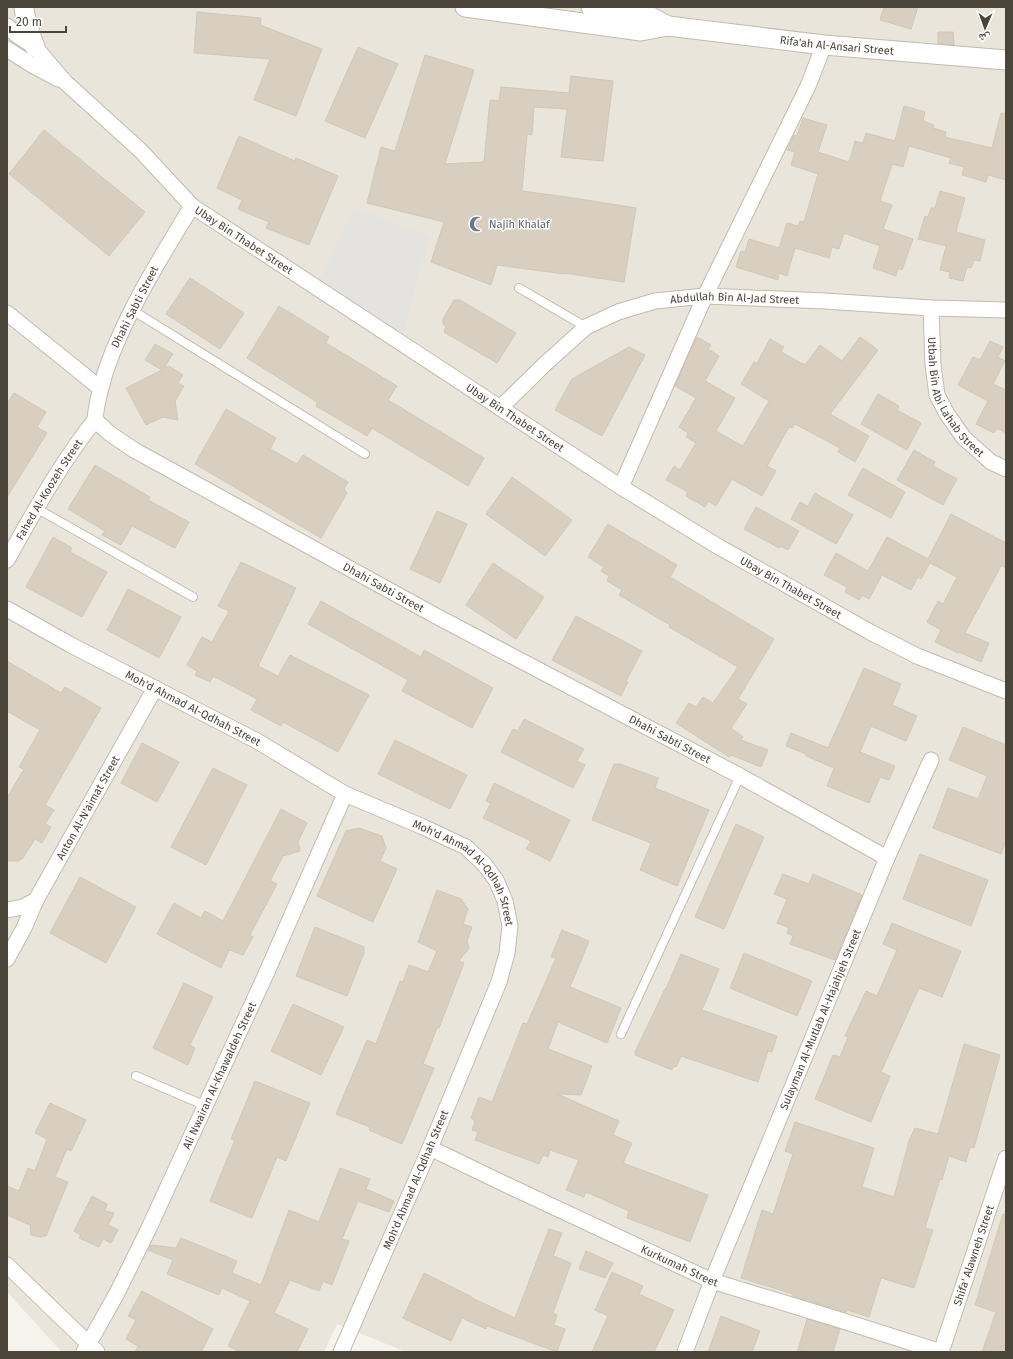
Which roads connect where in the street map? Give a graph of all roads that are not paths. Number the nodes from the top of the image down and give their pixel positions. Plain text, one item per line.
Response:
1 (24, 7) edge
2 (465, 7) edge
3 (591, 7) edge
4 (7, 26) edge
5 (668, 26) junction
6 (824, 45) junction
7 (35, 47) junction
8 (7, 49) edge
9 (1006, 60) edge
10 (65, 82) junction
11 (192, 206) junction
12 (519, 288) dead end
13 (705, 296) junction
14 (931, 308) junction
15 (132, 310) junction
16 (1006, 310) edge
17 (7, 313) edge
18 (586, 327) junction
19 (100, 388) junction
20 (500, 408) junction
21 (95, 420) junction
22 (365, 454) dead end
23 (1006, 469) edge
24 (621, 487) junction
25 (36, 508) junction
26 (7, 560) edge
27 (193, 597) dead end
28 (7, 609) edge
29 (155, 688) junction
30 (1006, 691) edge
31 (931, 760) dead end
32 (740, 776) junction
33 (345, 794) junction
34 (887, 858) junction
35 (36, 900) junction
36 (7, 910) edge
37 (7, 959) edge
38 (621, 1034) dead end
39 (136, 1076) dead end
40 (206, 1106) junction
41 (430, 1148) junction
42 (1006, 1158) edge
43 (7, 1265) edge
44 (712, 1281) junction
45 (90, 1349) edge
46 (341, 1352) edge
47 (686, 1352) edge
48 (941, 1352) edge

1 - 7 street
2 - 5 street, Rifa'ah Al-Ansari Street
3 - 5 street, Rifa'ah Al-Ansari Street
4 - 7 street, Ubay Bin Thabet Street
5 - 6 street, Rifa'ah Al-Ansari Street
6 - 9 street, Rifa'ah Al-Ansari Street
6 - 13 street
7 - 10 street, Ubay Bin Thabet Street
8 - 10 street, Ubay Bin Thabet Street
10 - 11 street, Ubay Bin Thabet Street
11 - 15 street, Dhahi Sabti Street
11 - 20 street, Ubay Bin Thabet Street
12 - 18 lane
13 - 14 street, Abdullah Bin Al-Jad Street
13 - 18 street, Abdullah Bin Al-Jad Street
13 - 24 street
14 - 16 street, Abdullah Bin Al-Jad Street
14 - 23 street, Utbah Bin Abi Lahab Street
15 - 19 street, Dhahi Sabti Street
15 - 22 lane
17 - 19 street
18 - 20 street, Abdullah Bin Al-Jad Street
19 - 21 street, Dhahi Sabti Street
20 - 24 street, Ubay Bin Thabet Street
21 - 25 street, Fahed Al-Koozeh Street
21 - 32 street, Dhahi Sabti Street
24 - 30 street, Ubay Bin Thabet Street
25 - 26 street, Fahed Al-Koozeh Street
25 - 27 lane
28 - 29 street, Moh'd Ahmad Al-Qdhah Street
29 - 33 street, Moh'd Ahmad Al-Qdhah Street
29 - 35 street, Anton Al-N'aimat Street
31 - 34 street, Sulayman Al-Mutlab Al-Hajahjeh Street
32 - 34 street, Dhahi Sabti Street
32 - 38 lane
33 - 40 street, Ali Nwairan Al-Khawaldeh Street
33 - 41 street, Moh'd Ahmad Al-Qdhah Street
34 - 44 street, Sulayman Al-Mutlab Al-Hajahjeh Street
35 - 36 street
35 - 37 street, Anton Al-N'aimat Street
39 - 40 lane
40 - 45 street, Ali Nwairan Al-Khawaldeh Street
41 - 44 street, Kurkumah Street
41 - 46 street, Moh'd Ahmad Al-Qdhah Street
42 - 48 street, Shifa' Alawneh Street
43 - 45 street
44 - 47 street, Sulayman Al-Mutlab Al-Hajahjeh Street
44 - 48 street, Kurkumah Street

